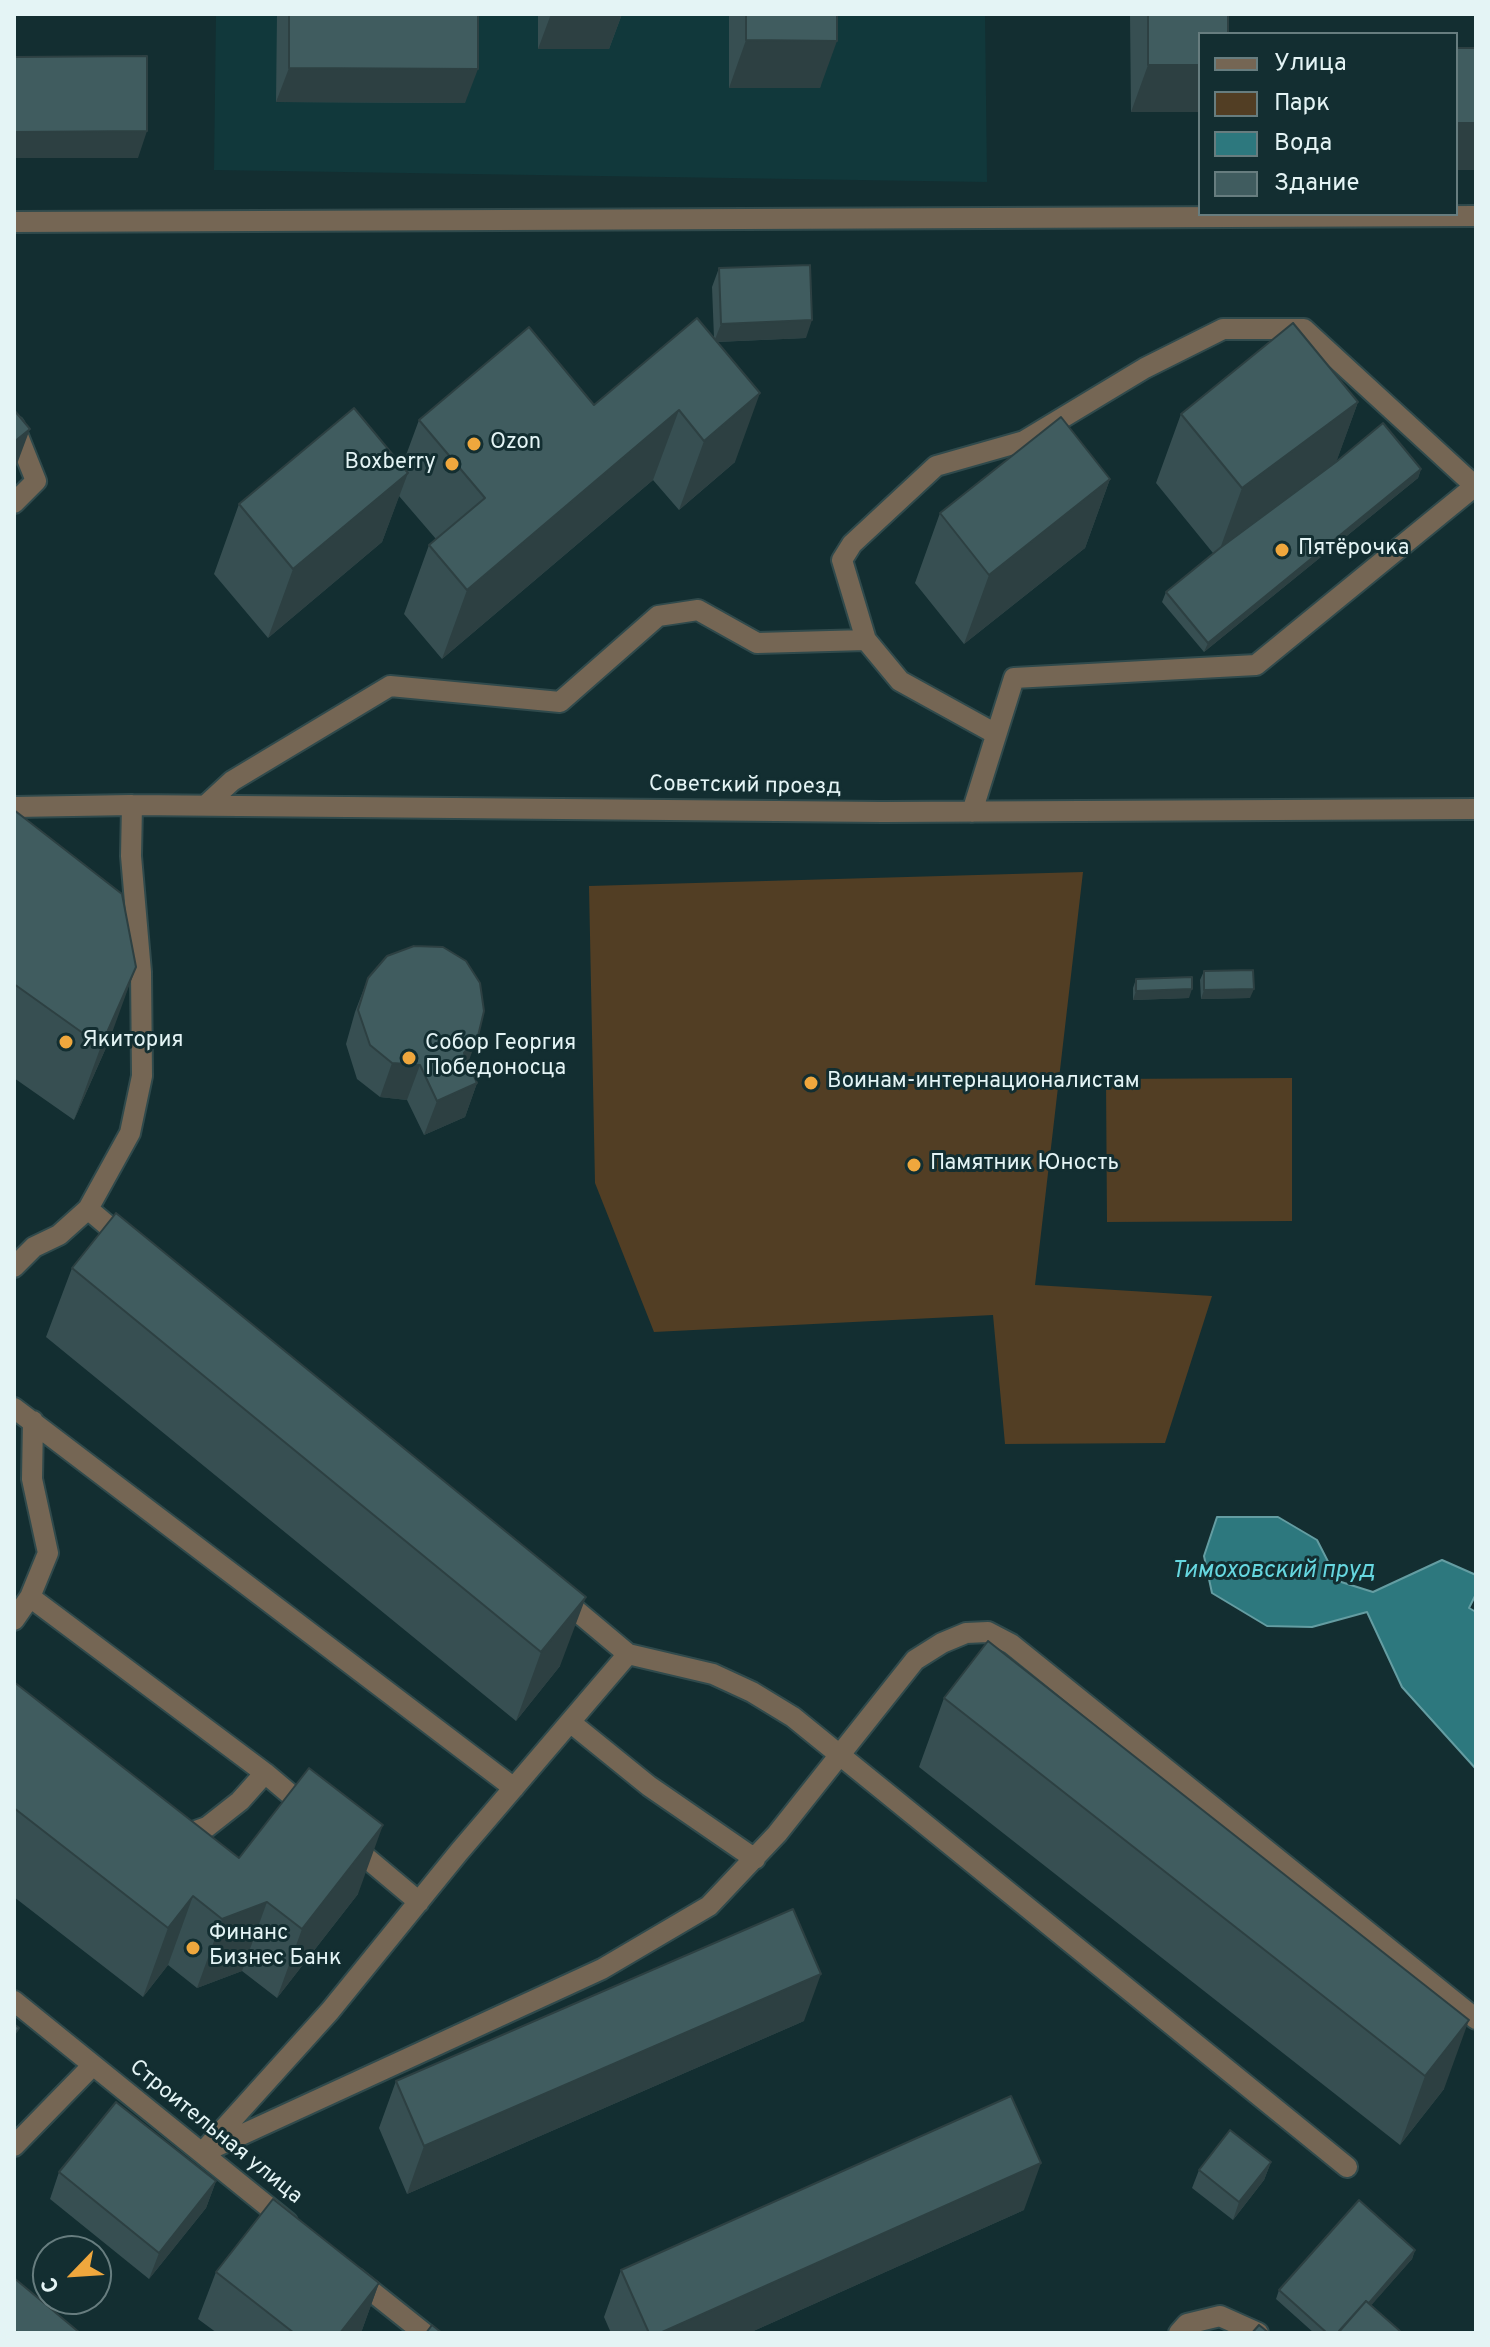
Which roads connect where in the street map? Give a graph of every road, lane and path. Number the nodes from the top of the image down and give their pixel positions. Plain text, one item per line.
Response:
1 (1476, 216) edge
2 (14, 222) edge
3 (14, 426) edge
4 (1476, 487) edge
5 (14, 503) edge
6 (866, 640) junction
7 (996, 734) junction
8 (132, 805) junction
9 (206, 805) junction
10 (14, 807) edge
11 (1476, 809) edge
12 (972, 812) junction
13 (88, 1209) junction
14 (145, 1258) edge
15 (14, 1267) edge
16 (14, 1408) edge
17 (33, 1421) junction
18 (546, 1586) edge
19 (30, 1597) junction
20 (14, 1620) edge
21 (628, 1654) junction
22 (570, 1722) junction
23 (840, 1755) junction
24 (265, 1773) junction
25 (514, 1788) junction
26 (160, 1832) edge
27 (755, 1859) junction
28 (419, 1902) junction
29 (14, 2001) edge
30 (1476, 2019) edge
31 (93, 2065) junction
32 (14, 2146) edge
33 (202, 2153) junction
34 (1347, 2167) dead end
35 (300, 2233) edge
36 (337, 2263) edge
37 (424, 2333) edge
38 (1179, 2333) edge
39 (1258, 2333) edge

1 - 2 street
3 - 5 street
4 - 6 street
4 - 7 street
6 - 7 street
6 - 9 street
7 - 12 street
8 - 9 street, Советский проезд
8 - 10 street, Советский проезд
8 - 13 street
9 - 12 street, Советский проезд
11 - 12 street, Советский проезд
13 - 14 street
13 - 15 street
16 - 17 street
17 - 19 street
17 - 25 street
18 - 21 street
19 - 20 street
19 - 24 street
21 - 22 street
21 - 23 street
22 - 25 street
22 - 27 street
23 - 27 street
23 - 30 street
23 - 34 street
24 - 26 street
24 - 28 street
25 - 28 street
27 - 33 street
28 - 33 street
29 - 31 street, Строительная улица
31 - 32 street
31 - 33 street, Строительная улица
33 - 35 street, Строительная улица
36 - 37 street
38 - 39 street

